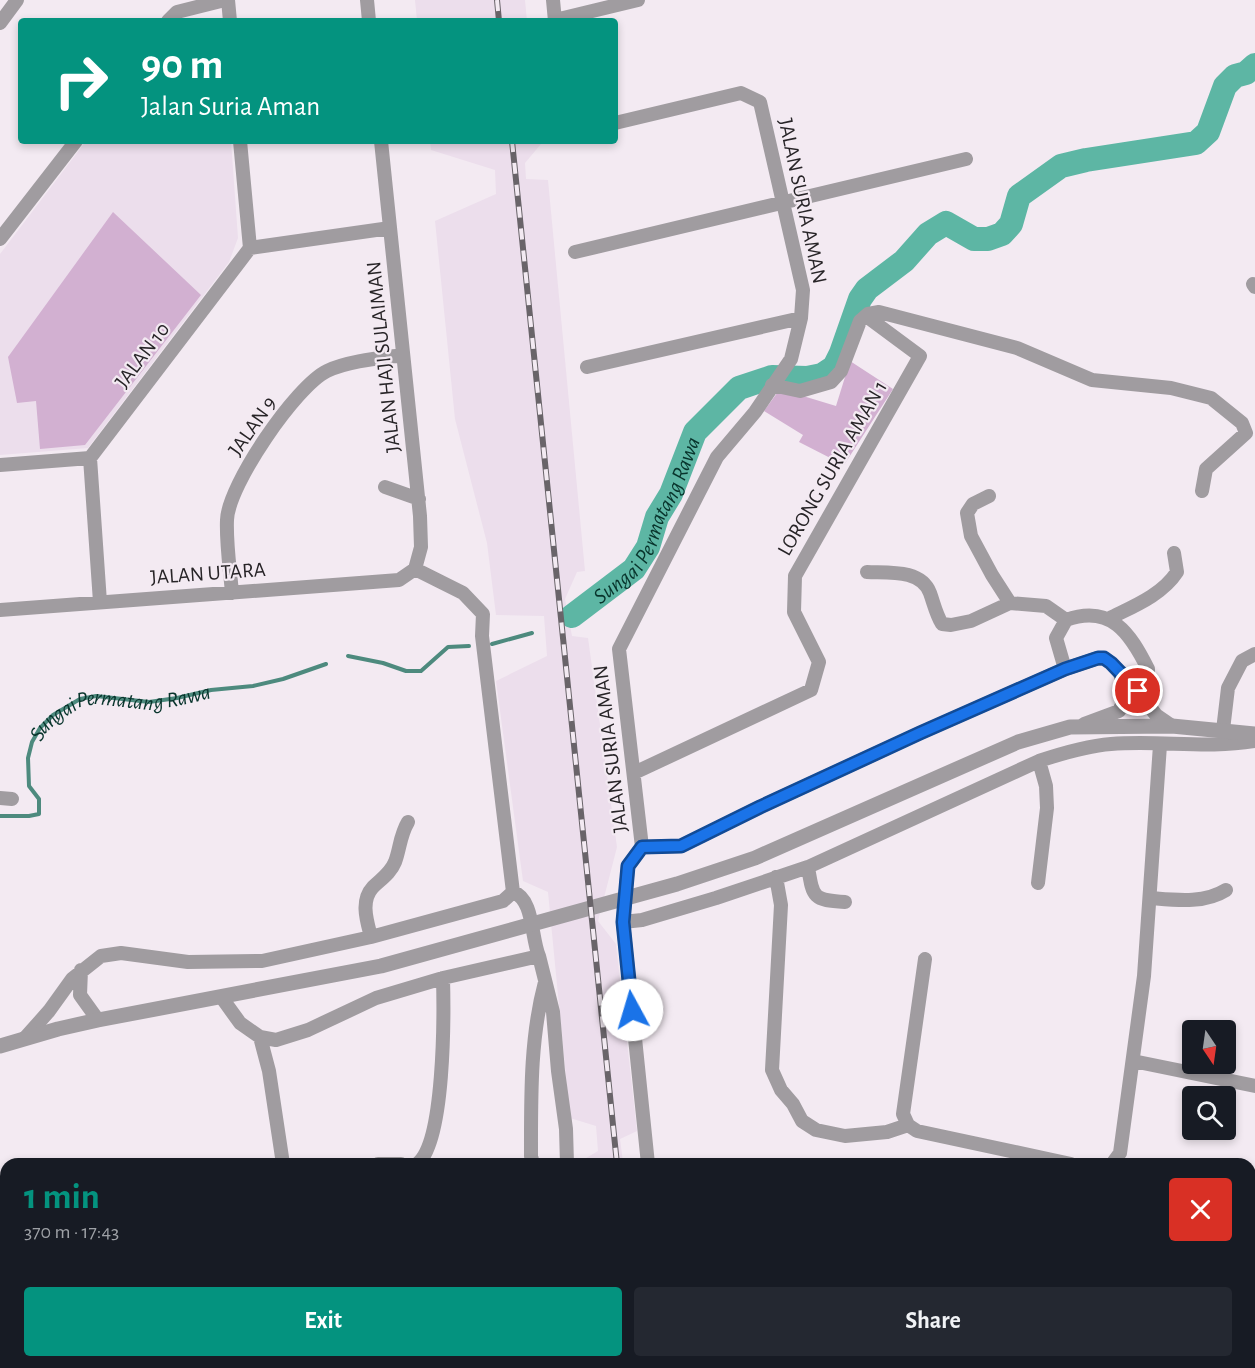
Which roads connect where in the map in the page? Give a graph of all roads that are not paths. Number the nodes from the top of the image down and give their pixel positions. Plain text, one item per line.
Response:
1 (17, 0) edge
2 (227, 0) edge
3 (367, 0) edge
4 (554, 0) edge
5 (638, 0) edge
6 (171, 18) edge
7 (230, 18) edge
8 (369, 18) edge
9 (555, 18) edge
10 (563, 18) edge
11 (0, 23) edge
12 (618, 122) edge
13 (74, 144) edge
14 (240, 144) edge
15 (381, 144) edge
16 (966, 159) dead end
17 (783, 202) junction
18 (390, 228) junction
19 (0, 239) edge
20 (250, 248) junction
21 (574, 252) dead end
22 (866, 316) junction
23 (801, 318) junction
24 (403, 356) junction
25 (587, 367) dead end
26 (772, 385) junction
27 (1250, 432) edge
28 (90, 458) junction
29 (0, 465) edge
30 (385, 487) dead end
31 (1202, 491) dead end
32 (989, 496) dead end
33 (419, 499) junction
34 (1174, 553) dead end
35 (416, 569) junction
36 (867, 572) dead end
37 (232, 593) junction
38 (100, 602) junction
39 (1010, 603) junction
40 (0, 610) edge
41 (1110, 618) junction
42 (1066, 620) junction
43 (1255, 654) edge
44 (1065, 669) junction
45 (1120, 672) junction
46 (1138, 691) junction
47 (1172, 726) junction
48 (1070, 728) junction
49 (1223, 730) junction
50 (1255, 734) edge
51 (1255, 741) edge
52 (1160, 745) junction
53 (1039, 761) junction
54 (634, 773) junction
55 (408, 822) dead end
56 (642, 847) junction
57 (808, 867) junction
58 (776, 877) junction
59 (1038, 883) dead end
60 (1226, 890) dead end
61 (513, 892) junction
62 (1150, 898) junction
63 (845, 902) dead end
64 (623, 922) junction
65 (371, 937) junction
66 (539, 956) junction
67 (926, 959) dead end
68 (81, 970) junction
69 (443, 978) junction
70 (545, 982) junction
71 (226, 997) junction
72 (98, 1020) junction
73 (260, 1037) junction
74 (25, 1038) junction
75 (0, 1046) edge
76 (1133, 1061) junction
77 (1255, 1086) edge
78 (908, 1125) junction
79 (282, 1158) edge
80 (424, 1158) edge
81 (532, 1158) edge
82 (567, 1158) edge
83 (647, 1158) edge
84 (1043, 1158) edge
85 (1116, 1158) edge

1 - 11 street
2 - 6 street
2 - 7 street
3 - 8 street
4 - 9 street
5 - 10 street
12 - 17 street, JALAN SURIA AMAN
13 - 19 street
14 - 20 street
15 - 18 street, JALAN HAJI SULAIMAN
16 - 17 street
17 - 21 street
17 - 23 street, JALAN SURIA AMAN
18 - 20 street
18 - 24 street, JALAN HAJI SULAIMAN
20 - 28 street, JALAN 10
22 - 26 street
22 - 27 street
22 - 54 street, LORONG SURIA AMAN 1
23 - 25 street
23 - 26 street, JALAN SURIA AMAN
24 - 33 street, JALAN HAJI SULAIMAN
24 - 37 street, JALAN 9
26 - 54 street, JALAN SURIA AMAN
27 - 31 street
28 - 29 street
28 - 38 street
30 - 33 street
32 - 39 street
33 - 35 street, JALAN HAJI SULAIMAN
34 - 41 street
35 - 37 street, JALAN UTARA
35 - 61 street
36 - 39 street
37 - 38 street, JALAN UTARA
38 - 40 street, JALAN UTARA
39 - 42 street
41 - 42 street
41 - 46 street
42 - 44 street
43 - 49 street
44 - 45 street, JALAN SURIA AMAN
44 - 56 street, JALAN SURIA AMAN
45 - 46 street, JALAN SURIA AMAN
45 - 48 street
46 - 47 street, JALAN SURIA AMAN
47 - 48 street
47 - 49 street
48 - 71 street
49 - 50 street
51 - 52 street
52 - 53 street
52 - 62 street
53 - 57 street
53 - 59 street
54 - 56 street, JALAN SURIA AMAN
55 - 65 street
56 - 64 street
57 - 58 street
57 - 63 street
58 - 64 street
58 - 78 street
60 - 62 street
61 - 65 street
61 - 66 street
62 - 76 street
64 - 83 street
65 - 68 street
66 - 69 street
66 - 70 street
67 - 78 street
68 - 72 street
68 - 74 street
69 - 73 street
69 - 80 street
70 - 81 street
70 - 82 street
71 - 72 street
71 - 73 street
72 - 74 street
73 - 79 street
74 - 75 street
76 - 77 street
76 - 85 street
78 - 84 street

